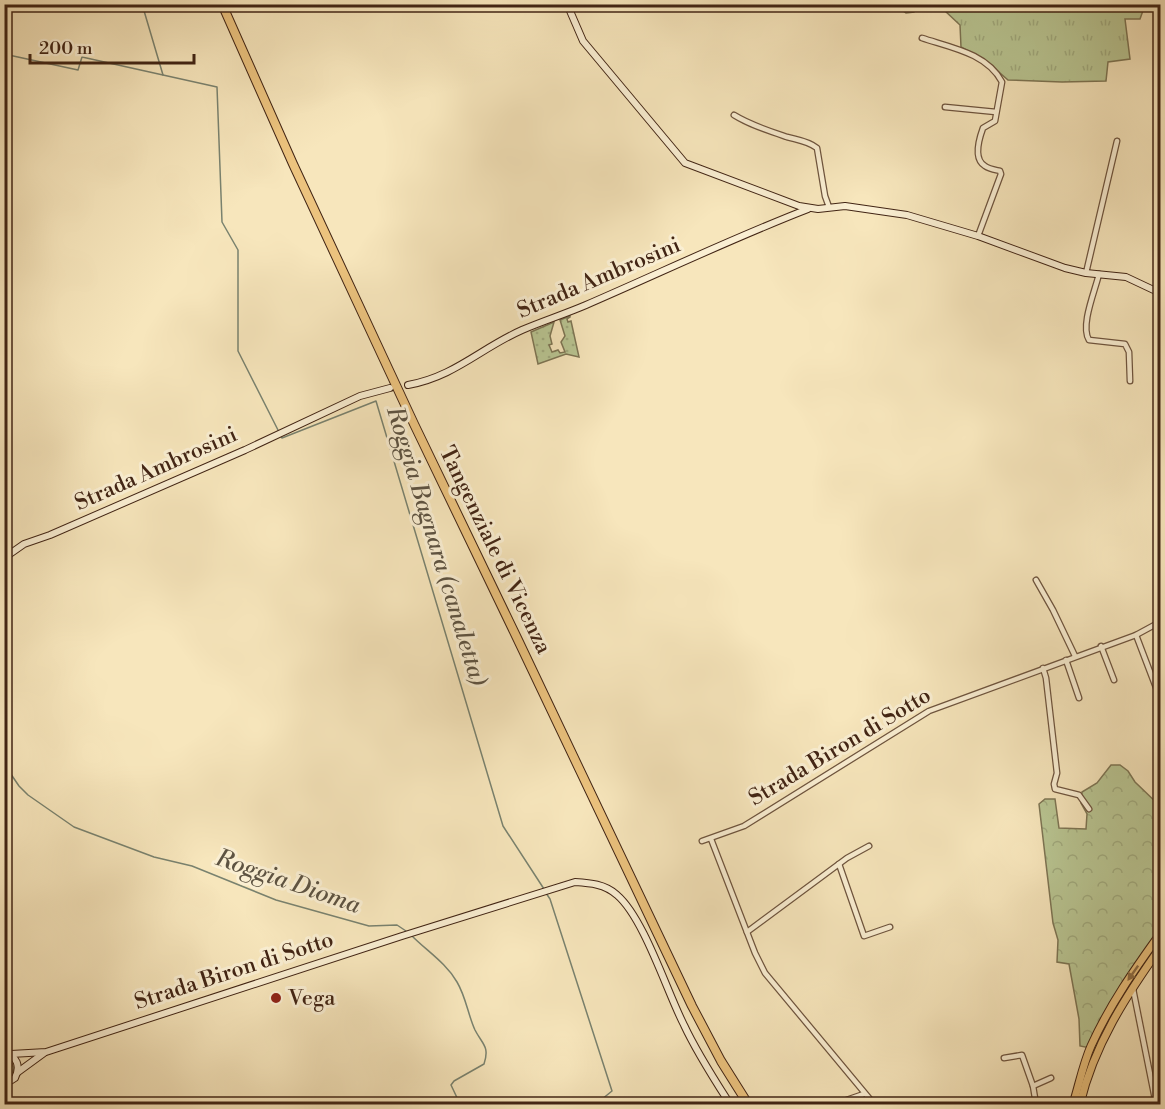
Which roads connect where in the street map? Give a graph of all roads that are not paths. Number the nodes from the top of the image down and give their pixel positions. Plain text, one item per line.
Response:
1 (222, 4) edge
2 (567, 4) edge
3 (922, 38) dead end
4 (945, 107) dead end
5 (996, 112) junction
6 (734, 115) dead end
7 (1117, 141) dead end
8 (829, 207) junction
9 (808, 208) junction
10 (978, 236) junction
11 (1086, 273) junction
12 (1099, 274) junction
13 (1161, 293) edge
14 (1131, 381) dead end
15 (408, 385) dead end
16 (390, 388) dead end
17 (4, 558) edge
18 (1036, 580) dead end
19 (1161, 621) edge
20 (1136, 634) junction
21 (1101, 646) junction
22 (1075, 656) junction
23 (1066, 660) junction
24 (1042, 668) junction
25 (1114, 680) dead end
26 (1079, 698) dead end
27 (1161, 698) edge
28 (1089, 809) dead end
29 (711, 839) junction
30 (702, 841) dead end
31 (869, 846) dead end
32 (839, 864) junction
33 (890, 927) dead end
34 (747, 932) junction
35 (1161, 934) edge
36 (1161, 948) edge
37 (1132, 987) junction
38 (7, 1052) edge
39 (45, 1052) junction
40 (1004, 1058) dead end
41 (18, 1072) junction
42 (1050, 1078) dead end
43 (4, 1085) edge
44 (1032, 1086) junction
45 (864, 1094) junction
46 (730, 1104) edge
47 (748, 1104) edge
48 (836, 1104) edge
49 (874, 1104) edge
50 (1036, 1104) edge
51 (1079, 1104) edge
52 (1156, 1104) edge

1 - 47 highway, Tangenziale di Vicenza
2 - 9 street
3 - 5 street
4 - 5 street
5 - 10 street
6 - 8 street
7 - 11 street
8 - 9 street
8 - 10 street
9 - 15 street, Strada Ambrosini
10 - 11 street
11 - 12 street
12 - 13 street
12 - 14 street
16 - 17 street, Strada Ambrosini
18 - 22 street
19 - 20 street, Strada Biron di Sotto
20 - 21 street, Strada Biron di Sotto
20 - 27 street
21 - 22 street, Strada Biron di Sotto
21 - 25 street
22 - 23 street, Strada Biron di Sotto
23 - 24 street, Strada Biron di Sotto
23 - 26 street
24 - 28 street
24 - 29 street, Strada Biron di Sotto
29 - 30 street, Strada Biron di Sotto
29 - 34 street
31 - 32 street
32 - 33 street
32 - 34 street
34 - 45 street
35 -> 51 main road
36 - 37 main road
37 - 51 main road
37 - 52 street
38 - 39 street, Strada Biron di Sotto
38 - 41 street
39 - 41 street, Strada Biron di Sotto
39 - 46 street, Strada Biron di Sotto
40 - 44 street
41 - 43 street, Strada Biron di Sotto
42 - 44 street
44 - 50 street
45 - 48 street
45 - 49 street

